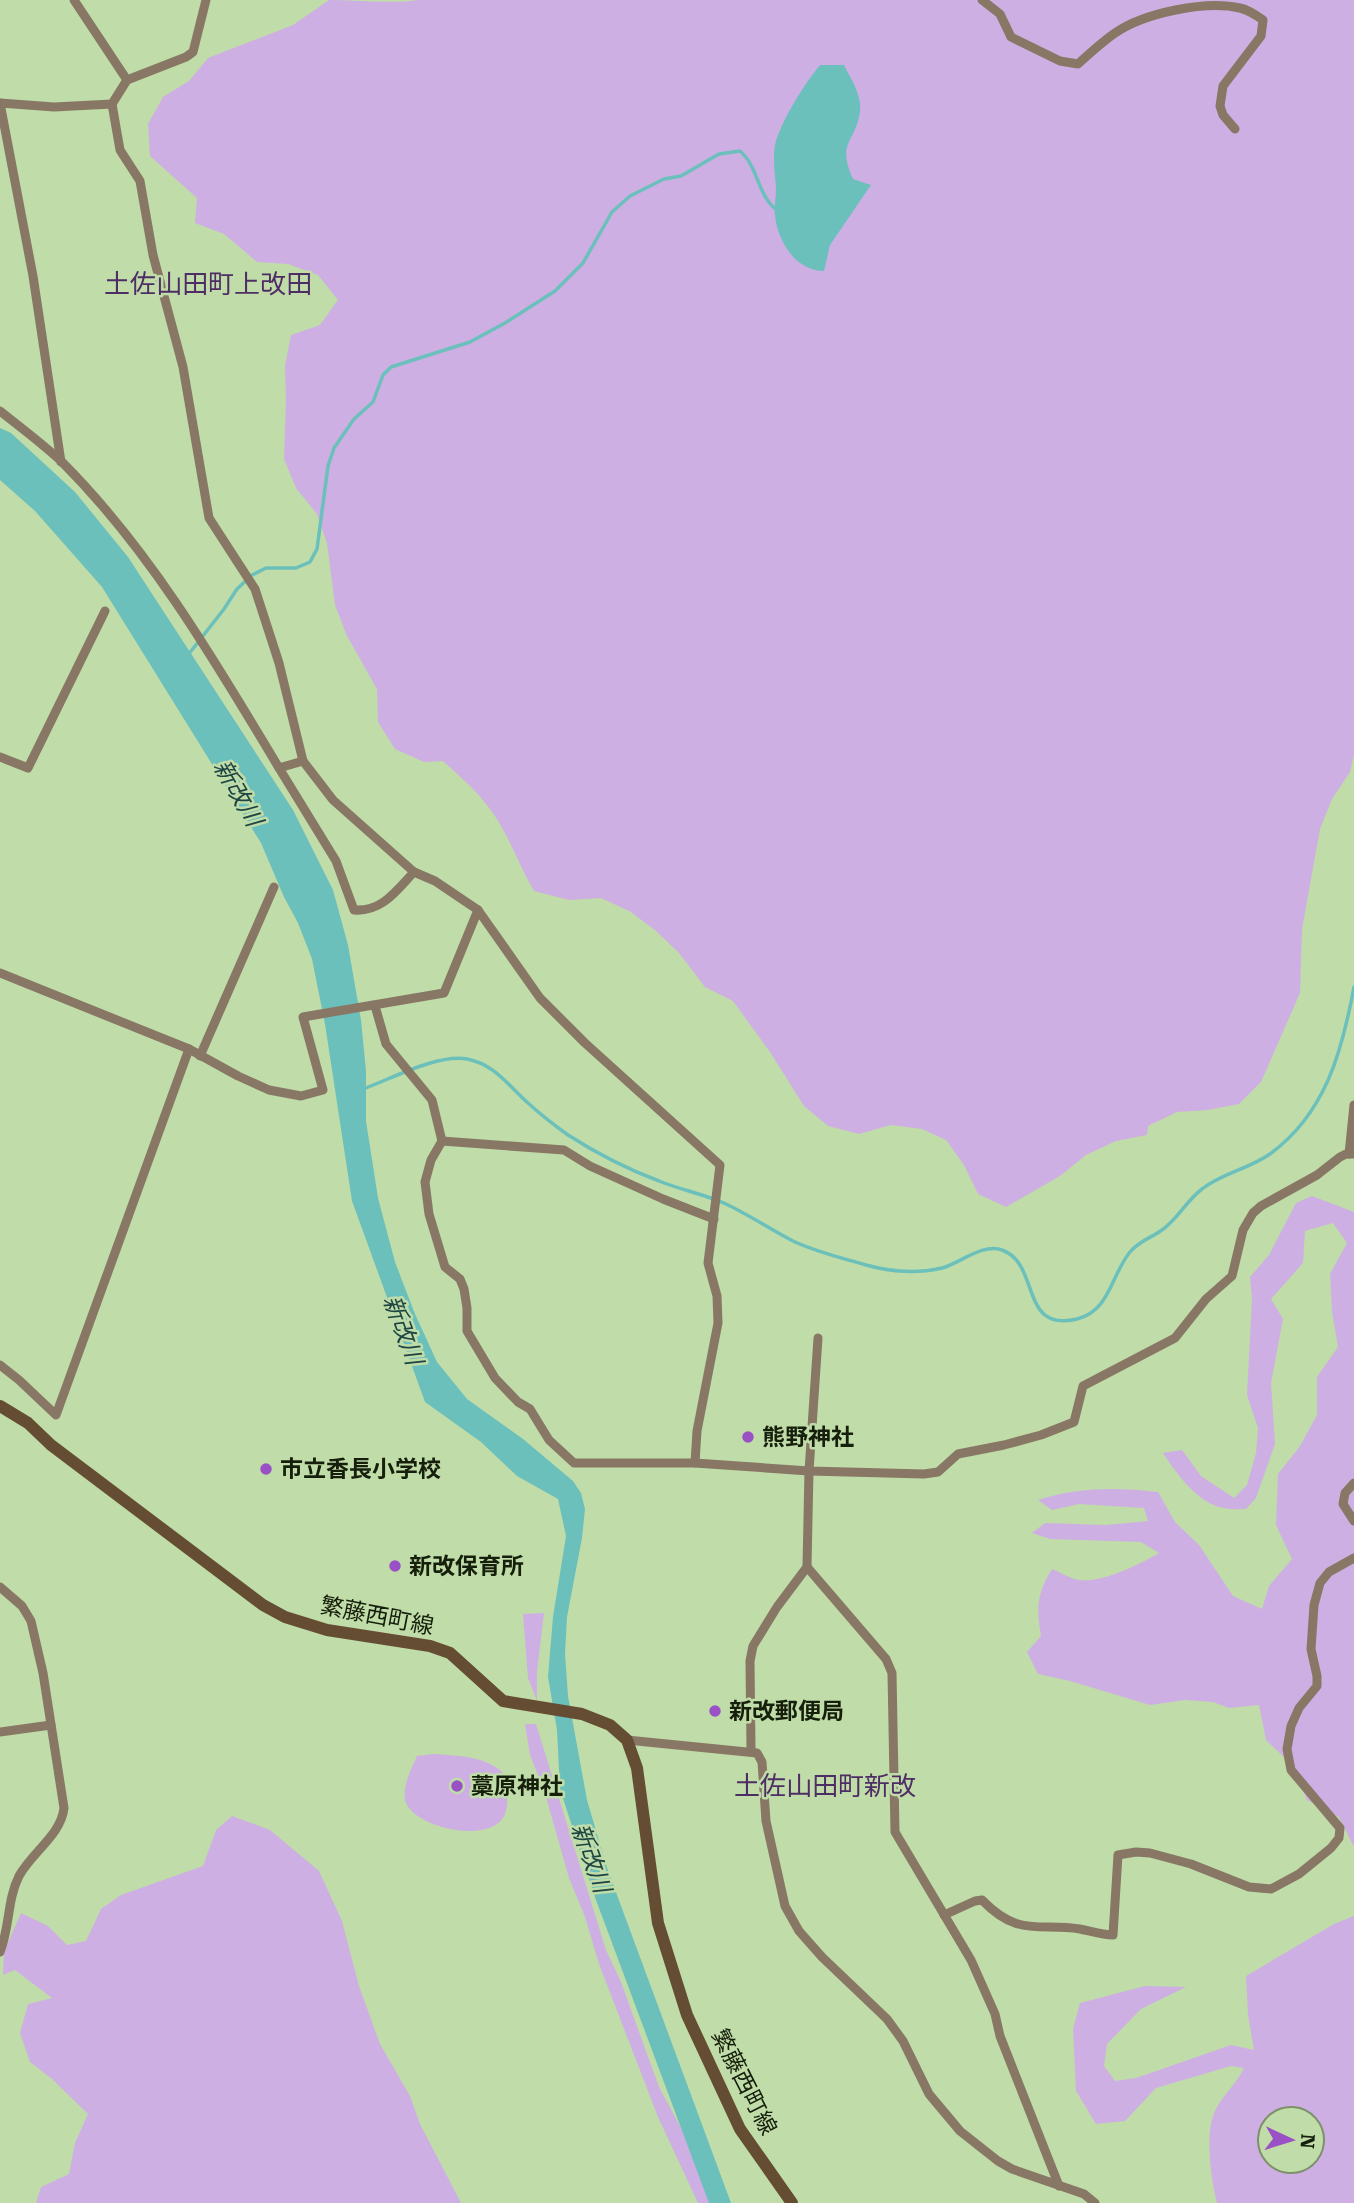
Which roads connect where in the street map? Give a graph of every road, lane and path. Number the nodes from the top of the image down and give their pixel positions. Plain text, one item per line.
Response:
1 (74, 0) edge
2 (206, 0) edge
3 (982, 0) edge
4 (127, 80) junction
5 (0, 103) edge
6 (112, 104) junction
7 (1235, 129) dead end
8 (0, 411) edge
9 (61, 462) junction
10 (105, 611) dead end
11 (0, 758) edge
12 (303, 761) junction
13 (279, 768) junction
14 (414, 872) junction
15 (274, 887) dead end
16 (478, 910) junction
17 (0, 973) edge
18 (375, 1006) junction
19 (189, 1049) junction
20 (201, 1056) junction
21 (1354, 1105) edge
22 (442, 1141) junction
23 (1352, 1154) edge
24 (714, 1219) junction
25 (818, 1338) dead end
26 (0, 1365) edge
27 (0, 1406) edge
28 (695, 1463) junction
29 (809, 1471) junction
30 (1354, 1483) edge
31 (1354, 1521) edge
32 (1354, 1558) edge
33 (807, 1567) junction
34 (0, 1587) edge
35 (51, 1725) junction
36 (0, 1732) edge
37 (626, 1740) junction
38 (751, 1751) junction
39 (944, 1915) junction
40 (0, 1952) edge
41 (1059, 2186) junction
42 (792, 2203) edge
43 (1094, 2203) edge

1 - 4 street
2 - 4 street
3 - 7 street
4 - 6 street
5 - 6 street
5 - 9 street
6 - 12 street
8 - 9 street
9 - 13 street
10 - 11 street
12 - 13 street
12 - 14 street
13 - 14 street
14 - 16 street
15 - 20 street
16 - 18 street
16 - 24 street
17 - 19 street
18 - 20 street
18 - 22 street
19 - 20 street
19 - 26 street
21 - 23 street
22 - 24 street
22 - 28 street
23 - 29 street
24 - 28 street
25 - 29 street
27 - 37 main road, 繁藤西町線
28 - 29 street
29 - 33 street
30 - 31 street
32 - 39 street
33 - 38 street
33 - 39 street
34 - 35 street
35 - 36 street
35 - 40 street
37 - 38 street
37 - 42 main road, 繁藤西町線
38 - 41 street
39 - 41 street
41 - 43 street

